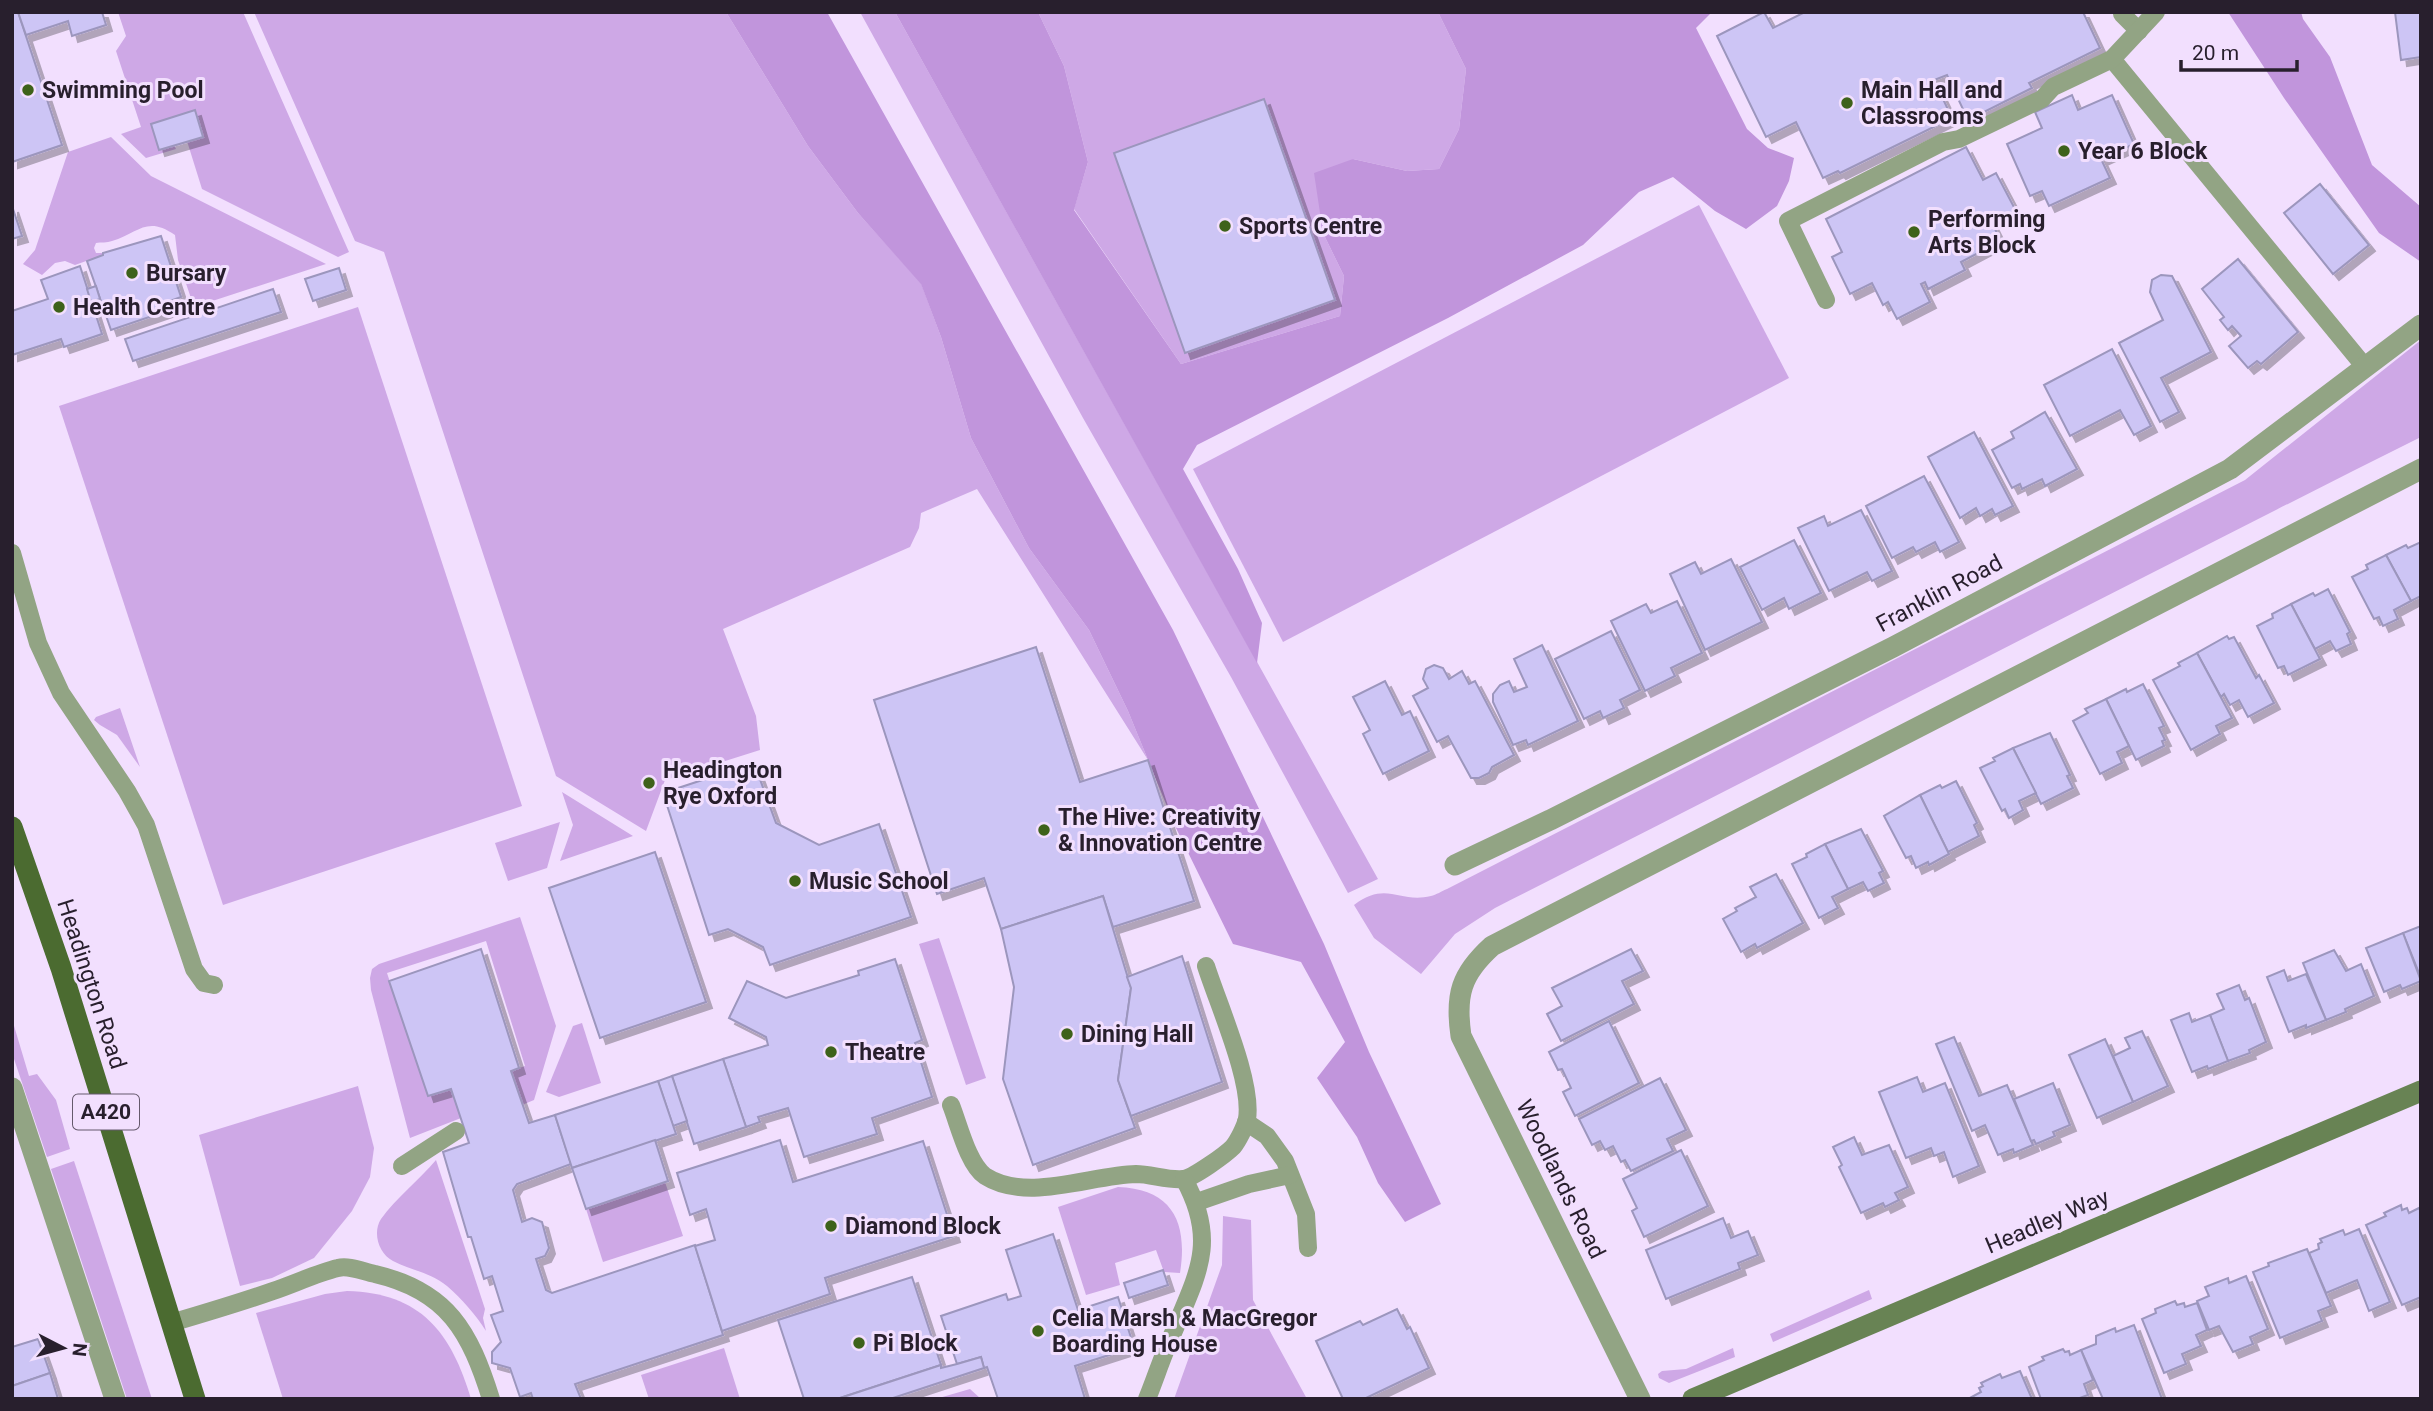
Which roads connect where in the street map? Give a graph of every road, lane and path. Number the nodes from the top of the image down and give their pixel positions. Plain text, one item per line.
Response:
1 (2156, 12) edge
2 (2122, 14) dead end
3 (2139, 31) junction
4 (2112, 59) junction
5 (1826, 300) dead end
6 (2421, 325) edge
7 (2365, 367) junction
8 (2421, 469) edge
9 (12, 553) edge
10 (12, 827) edge
11 (1455, 865) dead end
12 (1206, 966) dead end
13 (214, 985) dead end
14 (12, 1088) edge
15 (2421, 1091) edge
16 (951, 1105) dead end
17 (1246, 1122) junction
18 (456, 1131) dead end
19 (402, 1166) dead end
20 (1290, 1175) junction
21 (1185, 1179) junction
22 (1197, 1202) junction
23 (1308, 1248) dead end
24 (171, 1323) junction
25 (115, 1399) edge
26 (195, 1399) edge
27 (491, 1399) edge
28 (1147, 1399) edge
29 (1640, 1399) edge
30 (1693, 1399) edge

1 - 3 lane
2 - 3 lane
3 - 4 lane
4 - 5 lane
4 - 7 lane
6 - 7 street, Franklin Road
7 - 11 street, Franklin Road
8 - 29 street, Woodlands Road
9 - 13 lane
10 - 24 main road, Headington Road / A420
12 - 17 lane
14 - 25 street
15 - 30 main road, Headley Way
16 - 21 lane
17 - 20 lane
17 - 21 lane
18 - 19 lane
20 - 22 lane
20 - 23 lane
21 - 22 lane
22 - 28 lane
24 - 26 main road, Headington Road / A420
24 - 27 lane

